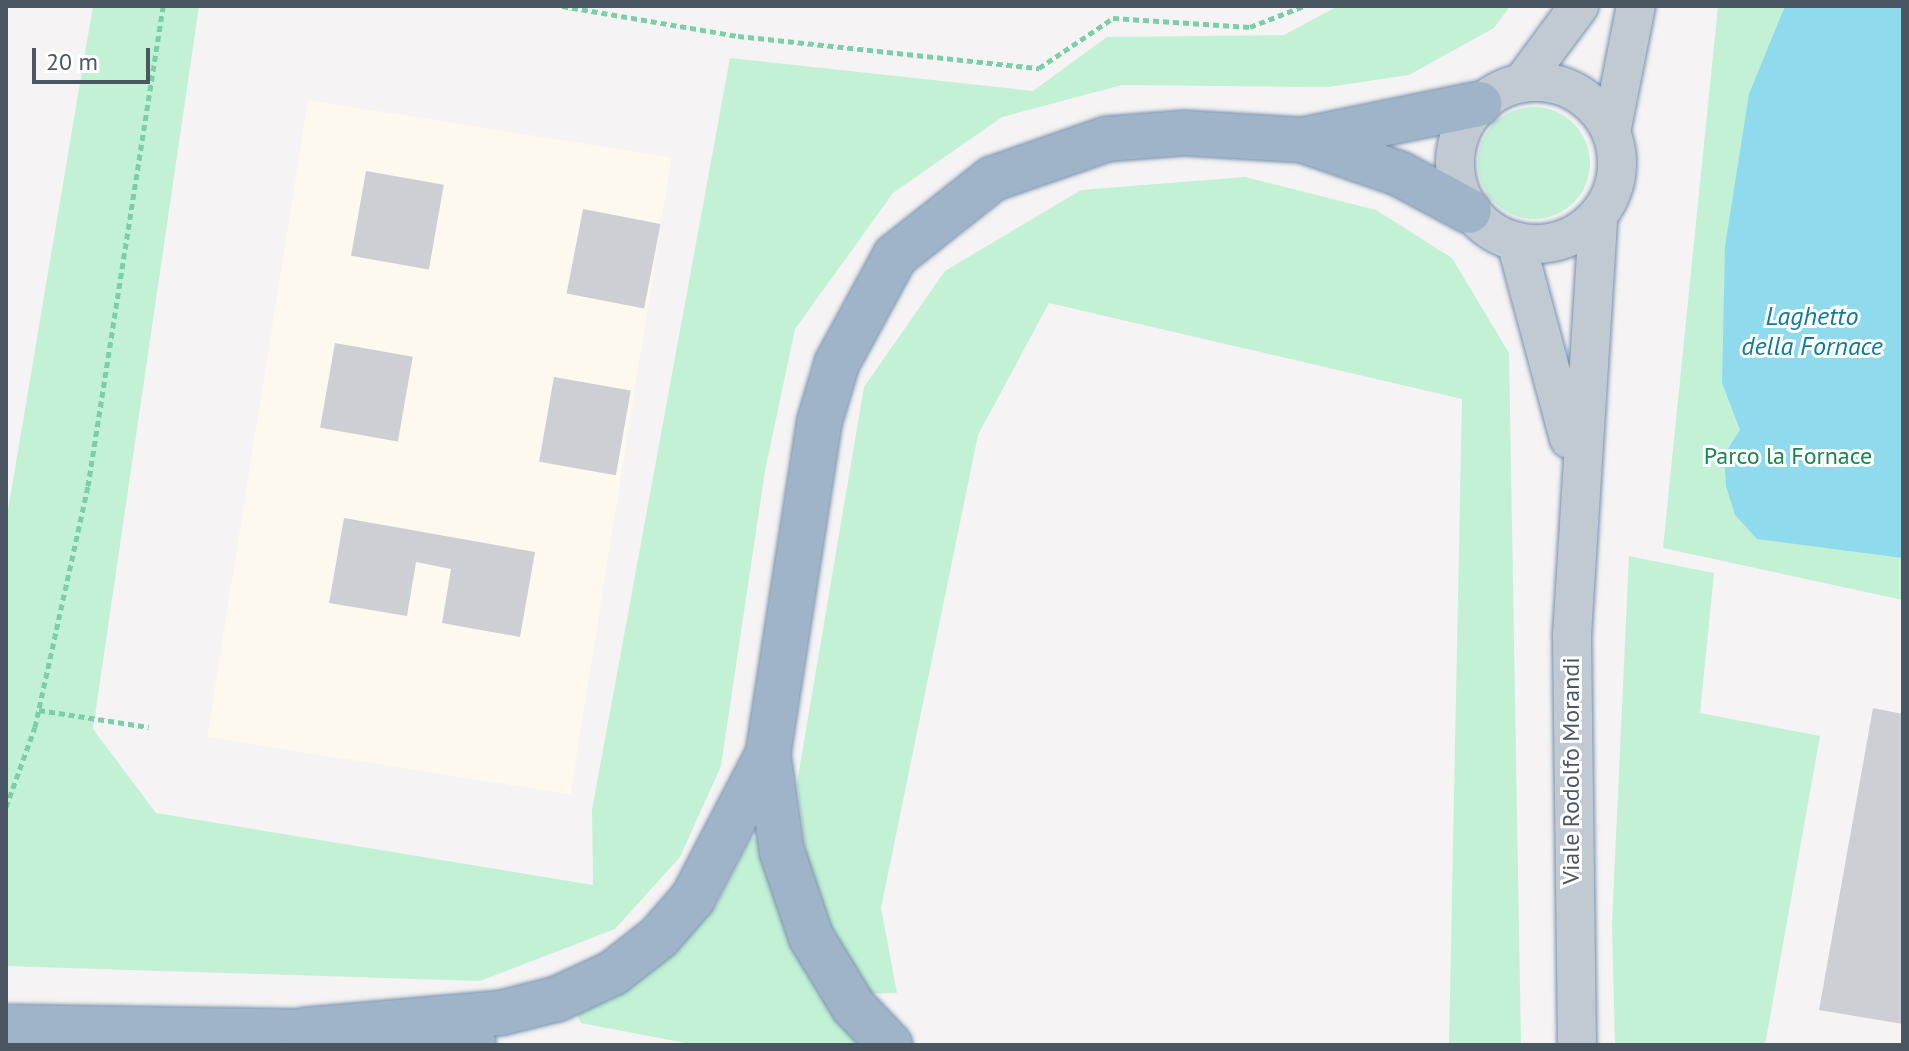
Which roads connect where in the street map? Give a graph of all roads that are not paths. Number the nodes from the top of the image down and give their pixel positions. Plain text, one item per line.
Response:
1 (1579, 6) edge
2 (1636, 6) edge
3 (1522, 83) junction
4 (1479, 104) junction
5 (1611, 132) junction
6 (1302, 140) junction
7 (1469, 211) junction
8 (1598, 218) junction
9 (1516, 242) junction
10 (1581, 496) junction
11 (768, 754) junction
12 (6, 1027) edge
13 (306, 1030) junction
14 (474, 1045) edge
15 (890, 1045) edge
16 (1577, 1045) edge

1 - 3 street
2 - 5 street, Viale Rodolfo Morandi
3 - 4 street
3 - 5 street
4 - 6 highway
4 - 7 street
5 - 8 street, Viale Rodolfo Morandi
6 - 7 highway
6 - 11 highway
7 - 9 street
8 - 9 street
8 - 10 street, Viale Rodolfo Morandi
9 - 10 street, Viale Rodolfo Morandi
10 - 16 street, Viale Rodolfo Morandi
11 - 13 highway
11 - 15 highway
12 - 13 highway
13 - 14 highway

